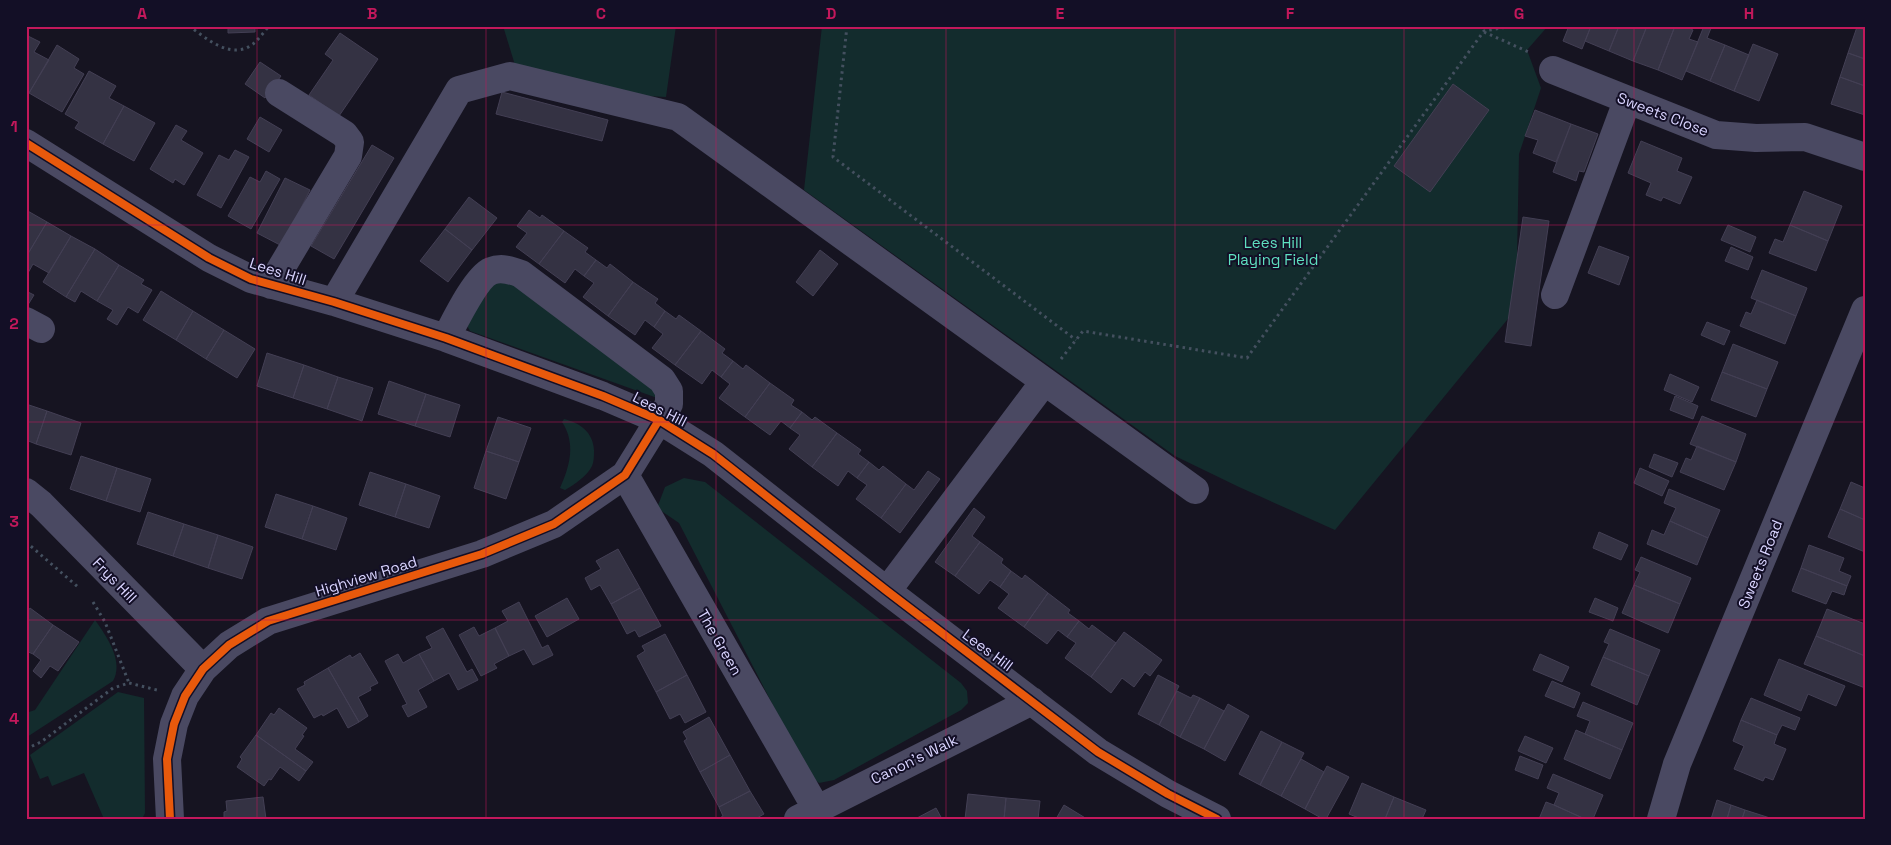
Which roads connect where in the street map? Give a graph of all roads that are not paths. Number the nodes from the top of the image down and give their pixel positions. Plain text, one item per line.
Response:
1 (1553, 70) road end
2 (279, 93) dead end
3 (1627, 101) junction
4 (26, 143) edge
5 (1865, 157) edge
6 (271, 285) junction
7 (1555, 295) dead end
8 (334, 302) junction
9 (1865, 310) edge
10 (446, 338) junction
11 (1044, 382) junction
12 (658, 420) junction
13 (625, 475) junction
14 (1195, 490) dead end
15 (26, 492) edge
16 (888, 591) junction
17 (203, 670) junction
18 (1032, 701) junction
19 (806, 814) edge
20 (170, 819) edge
21 (1217, 819) edge
22 (1661, 819) edge

1 - 3 street, Sweets Close
2 - 6 street
3 - 5 street, Sweets Close
3 - 7 street
4 - 6 street, Lees Hill
6 - 8 street, Lees Hill
8 - 10 street, Lees Hill
8 - 11 street
9 - 22 street, Sweets Road
10 - 12 street, Lees Hill
10 - 12 street, Lees Hill
11 - 14 street
11 - 16 street
12 - 13 street, Highview Road
12 - 16 street, Lees Hill
13 - 17 street, Highview Road
13 - 19 street, The Green
15 - 17 street, Frys Hill
16 - 18 street, Lees Hill
17 - 20 street, Highview Road
18 - 19 street, Canon's Walk
18 - 21 street, Lees Hill

